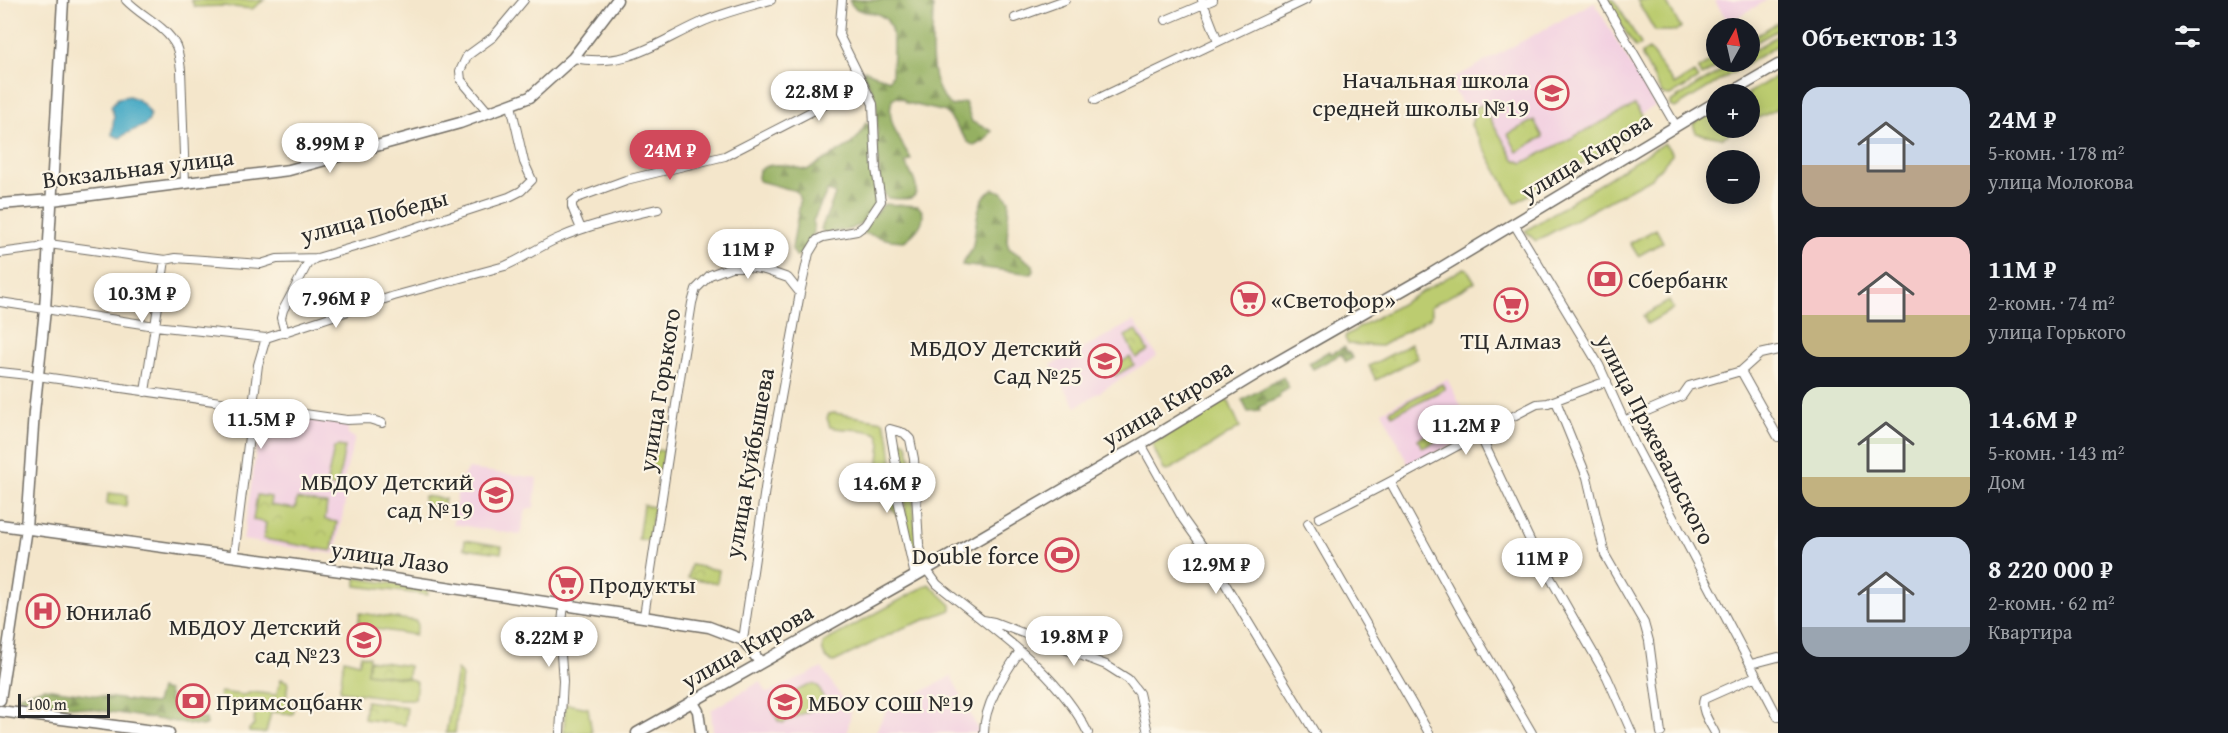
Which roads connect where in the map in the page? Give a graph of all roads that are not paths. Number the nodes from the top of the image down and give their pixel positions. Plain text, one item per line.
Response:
1 (63, 0) edge
2 (126, 0) edge
3 (524, 0) edge
4 (617, 0) edge
5 (771, 0) edge
6 (842, 0) edge
7 (1065, 0) edge
8 (1213, 0) edge
9 (1306, 0) edge
10 (1603, 0) edge
11 (1203, 2) edge
12 (1015, 18) dead end
13 (1166, 20) dead end
14 (1218, 41) junction
15 (573, 58) junction
16 (1778, 65) edge
17 (1745, 84) edge
18 (863, 85) junction
19 (1095, 100) dead end
20 (511, 105) junction
21 (1706, 108) edge
22 (489, 113) junction
23 (1676, 126) junction
24 (185, 183) junction
25 (52, 200) junction
26 (0, 204) edge
27 (658, 209) dead end
28 (1514, 224) junction
29 (581, 230) junction
30 (49, 244) junction
31 (0, 253) edge
32 (317, 258) junction
33 (165, 260) junction
34 (800, 293) junction
35 (0, 302) edge
36 (45, 310) junction
37 (155, 326) junction
38 (285, 333) junction
39 (266, 338) junction
40 (1778, 350) edge
41 (1741, 371) junction
42 (0, 372) edge
43 (37, 376) junction
44 (1607, 381) junction
45 (145, 392) junction
46 (1556, 401) junction
47 (253, 406) junction
48 (1624, 421) junction
49 (382, 423) dead end
50 (1479, 434) junction
51 (1778, 437) edge
52 (1141, 444) junction
53 (1391, 483) junction
54 (1319, 518) dead end
55 (1308, 523) dead end
56 (0, 525) edge
57 (26, 528) junction
58 (234, 556) junction
59 (926, 569) junction
60 (915, 576) junction
61 (564, 604) junction
62 (644, 616) junction
63 (979, 619) junction
64 (743, 640) junction
65 (1020, 651) junction
66 (1778, 657) edge
67 (760, 662) junction
68 (1751, 664) junction
69 (1756, 676) junction
70 (0, 700) edge
71 (692, 701) junction
72 (0, 711) edge
73 (1778, 717) edge
74 (169, 733) edge
75 (560, 733) edge
76 (637, 733) edge
77 (701, 733) edge
78 (984, 733) edge
79 (1088, 733) edge
80 (1148, 733) edge
81 (1315, 733) edge
82 (1429, 733) edge
83 (1532, 733) edge
84 (1632, 733) edge
85 (1661, 733) edge
86 (1715, 733) edge

1 - 25 main road
2 - 24 street
3 - 22 street
4 - 15 main road, Вокзальная улица
5 - 15 street
6 - 18 street
7 - 12 street
8 - 11 street
9 - 14 street
10 - 23 street
11 - 13 street
11 - 14 street
14 - 19 street
15 - 20 main road, Вокзальная улица
16 - 17 main road
18 - 29 street
18 - 34 street, улица Куйбышева
20 - 22 main road, Вокзальная улица
20 - 32 street, улица Победы
21 - 23 main road, улица Кирова
22 - 24 main road, Вокзальная улица
23 - 28 main road, улица Кирова
24 - 25 main road, Вокзальная улица
25 - 26 main road, Вокзальная улица
25 - 30 main road
27 - 29 street
28 - 44 street, улица Пржевальского
28 - 52 main road, улица Кирова
29 - 38 street
30 - 31 street, улица Победы
30 - 33 street, улица Победы
30 - 36 main road
32 - 33 street, улица Победы
32 - 38 street
33 - 37 street
34 - 62 street, улица Горького
34 - 64 street, улица Куйбышева
35 - 36 street
36 - 37 street
36 - 43 main road
37 - 39 street
37 - 45 street
38 - 39 street
39 - 47 street
40 - 41 street
41 - 48 street
41 - 51 street
42 - 43 street
43 - 45 street
43 - 57 main road
44 - 46 street
44 - 48 street, улица Пржевальского
45 - 47 street
46 - 50 street
46 - 85 street
47 - 49 street
47 - 58 street
48 - 68 street, улица Пржевальского
50 - 53 street
50 - 84 street
52 - 59 main road, улица Кирова
52 - 81 street
53 - 54 street
53 - 83 street
55 - 82 street
56 - 57 main road, улица Лазо
57 - 58 main road, улица Лазо
57 - 70 main road
58 - 61 main road, улица Лазо
59 - 60 main road, улица Кирова
59 - 60 street
59 - 63 street
60 - 67 main road, улица Кирова
61 - 62 main road, улица Лазо
61 - 75 street
62 - 64 main road, улица Лазо
63 - 65 street
63 - 80 street
64 - 67 main road
65 - 78 street
65 - 79 street
66 - 68 street
67 - 71 main road, улица Кирова
68 - 69 street, улица Пржевальского
69 - 73 street, улица Пржевальского
69 - 86 street
71 - 76 main road, улица Кирова
71 - 77 main road
72 - 74 main road

